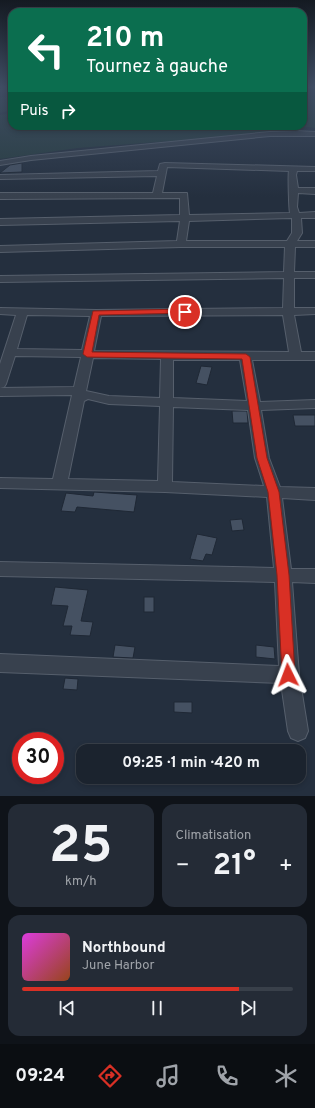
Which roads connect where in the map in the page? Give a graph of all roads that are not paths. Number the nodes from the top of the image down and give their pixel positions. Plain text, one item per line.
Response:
1 (315, 134) edge
2 (0, 162) edge
3 (294, 169) junction
4 (315, 169) edge
5 (162, 173) junction
6 (0, 177) edge
7 (294, 190) junction
8 (315, 191) edge
9 (158, 195) junction
10 (0, 196) edge
11 (315, 215) edge
12 (296, 216) junction
13 (185, 217) junction
14 (0, 222) edge
15 (181, 244) junction
16 (290, 244) junction
17 (315, 244) edge
18 (0, 249) edge
19 (289, 275) junction
20 (315, 275) edge
21 (0, 279) edge
22 (0, 311) edge
23 (288, 311) junction
24 (315, 311) edge
25 (22, 312) junction
26 (96, 313) junction
27 (10, 352) junction
28 (87, 354) junction
29 (167, 356) junction
30 (315, 356) edge
31 (246, 357) junction
32 (296, 357) junction
33 (0, 384) edge
34 (0, 392) edge
35 (78, 395) junction
36 (166, 402) junction
37 (315, 404) edge
38 (254, 406) junction
39 (0, 483) edge
40 (60, 484) junction
41 (165, 487) junction
42 (274, 492) junction
43 (315, 494) edge
44 (0, 570) edge
45 (283, 575) junction
46 (315, 576) edge
47 (0, 664) edge
48 (288, 675) junction
49 (298, 731) dead end

1 - 2 street
3 - 4 street
3 - 5 street
3 - 7 street
5 - 6 street
5 - 9 street
7 - 8 street
7 - 12 street
9 - 10 street
9 - 13 street
11 - 12 street
12 - 13 street
12 - 16 street
13 - 14 street
13 - 15 street
15 - 16 street
15 - 18 street
16 - 17 street
16 - 19 street
19 - 20 street
19 - 21 street
19 - 23 street
22 - 25 street
23 - 24 street
23 - 26 street
23 - 32 street
25 - 26 street
25 - 27 street
26 - 28 street
27 - 28 street
27 - 33 street
28 - 29 street
28 - 35 street
29 - 31 street
29 - 36 street
30 - 32 street
31 - 32 street
31 - 38 street
34 - 35 street
35 - 36 street
35 - 40 street
36 - 38 street
36 - 41 street
37 - 38 street
38 - 42 street
39 - 40 street
40 - 41 street
41 - 42 street
42 - 43 street
42 - 45 street
44 - 45 street
45 - 46 street
45 - 48 street
47 - 48 street
48 - 49 street

